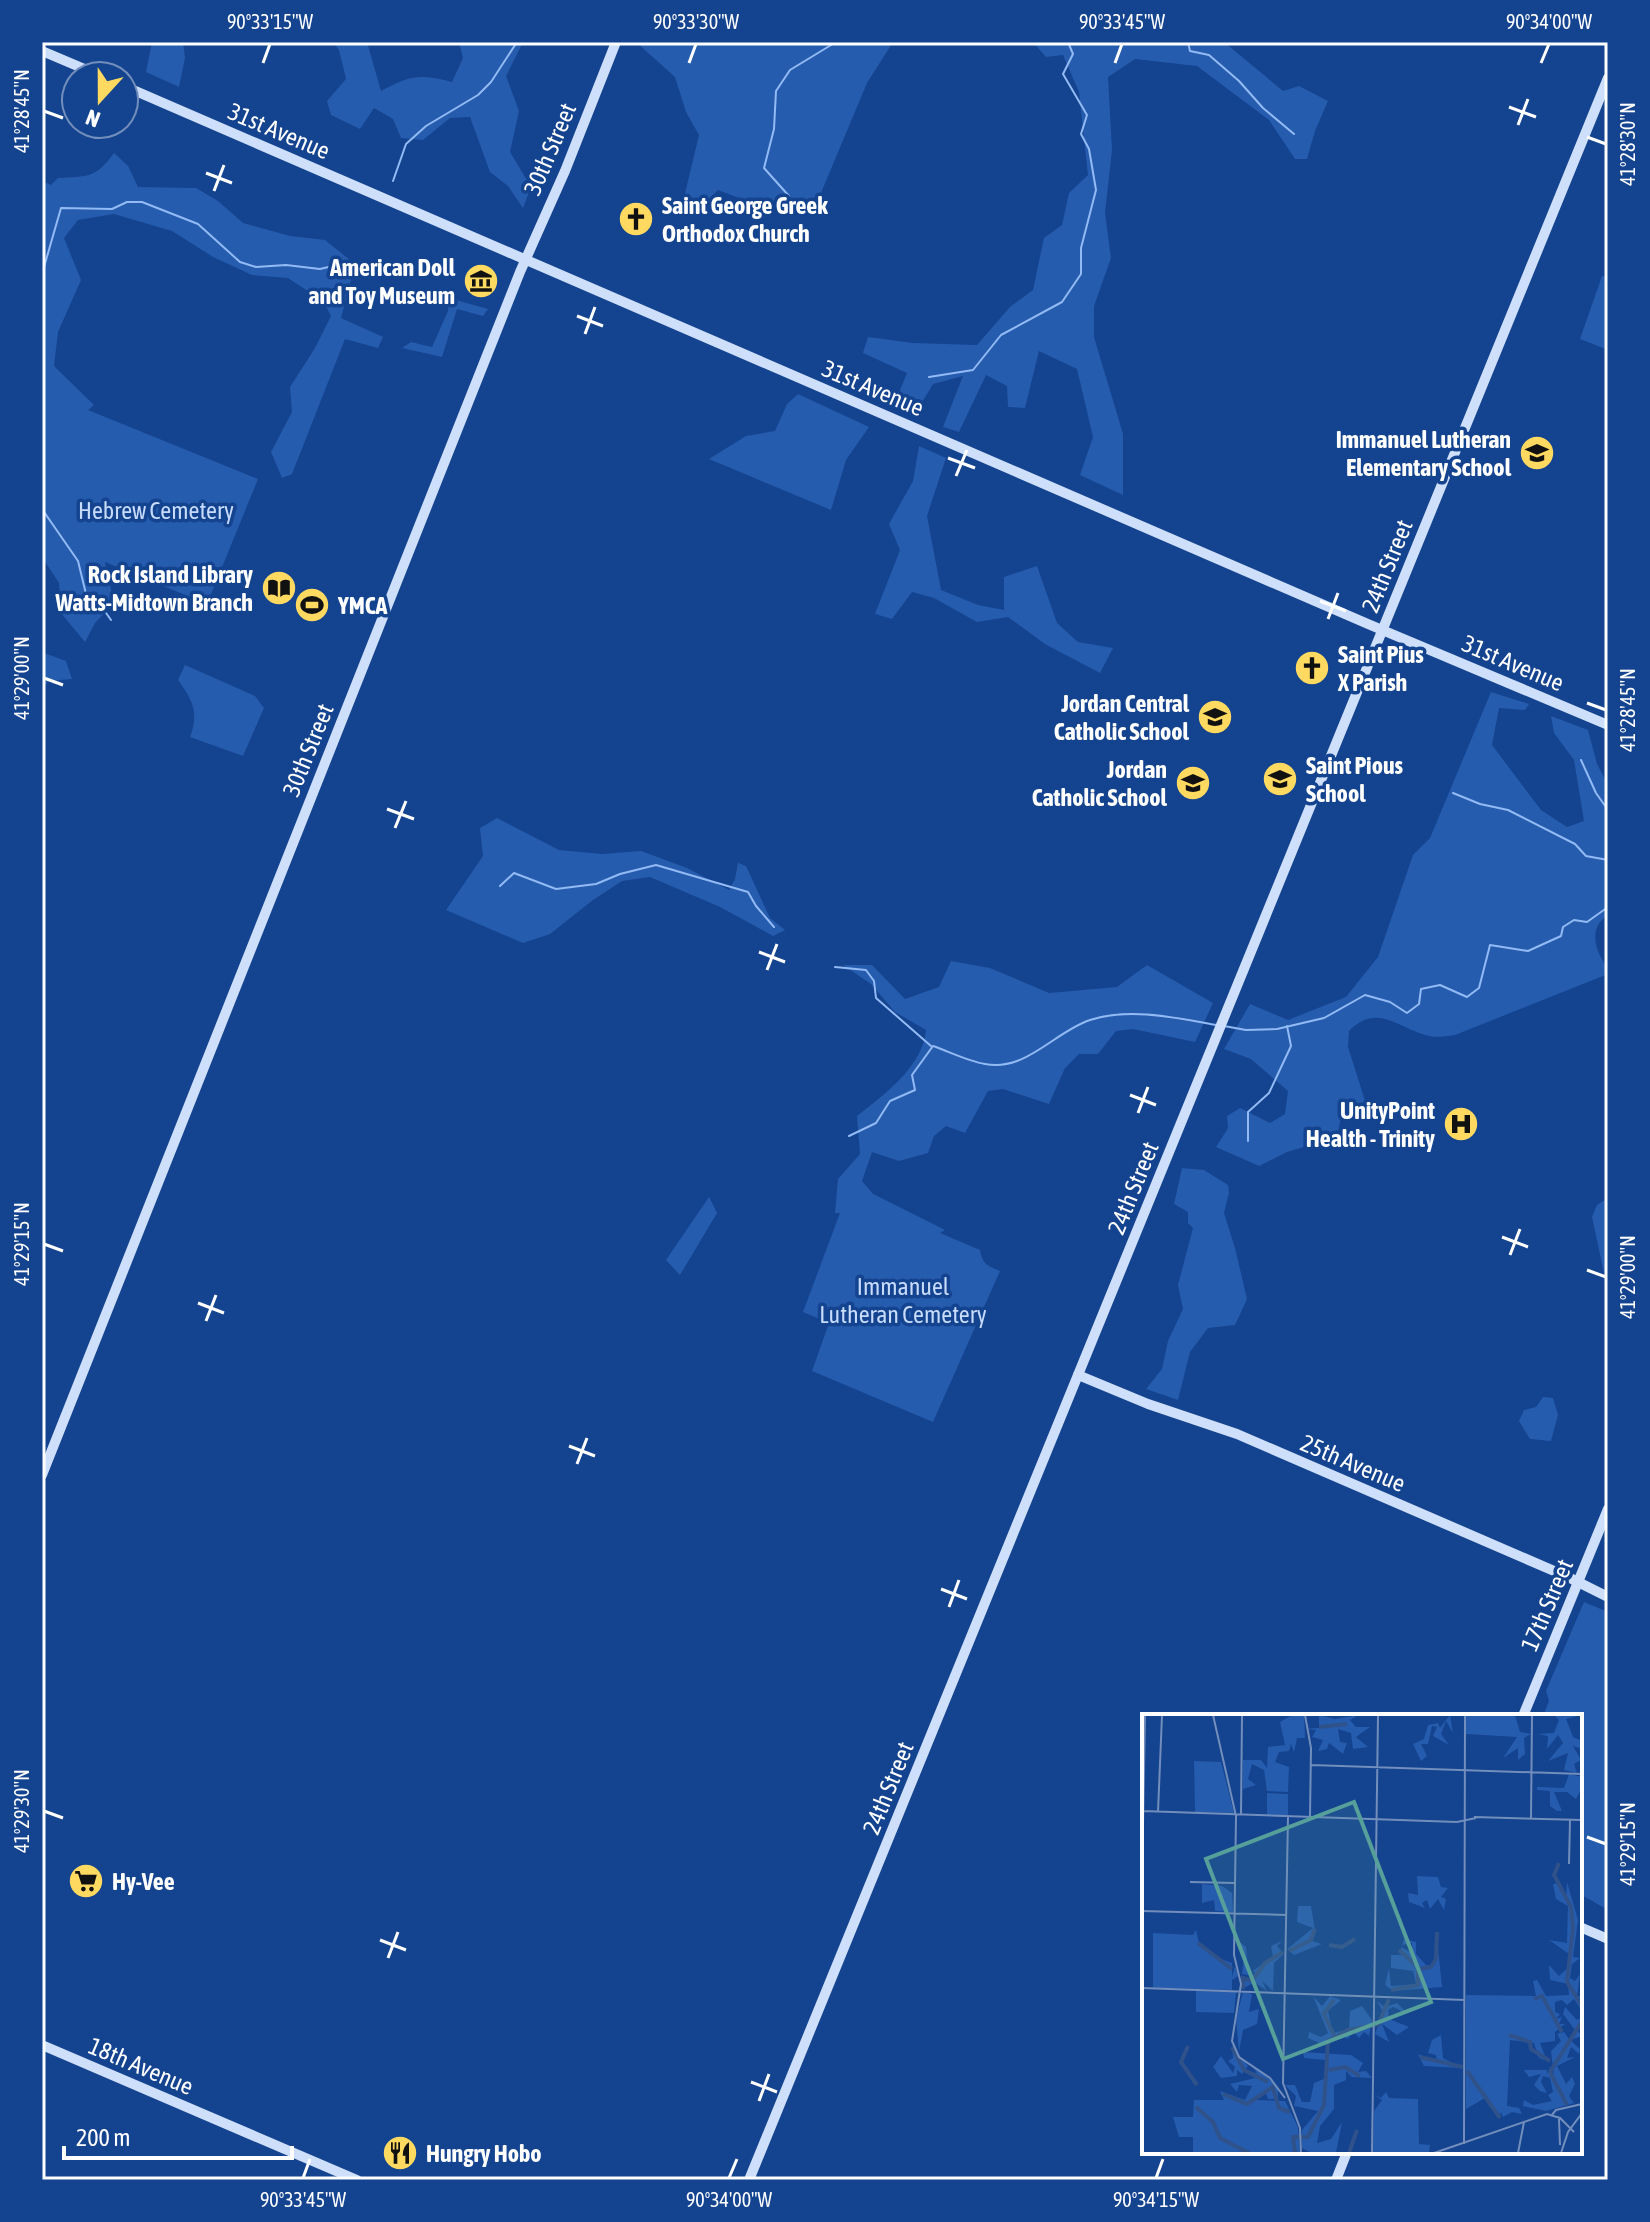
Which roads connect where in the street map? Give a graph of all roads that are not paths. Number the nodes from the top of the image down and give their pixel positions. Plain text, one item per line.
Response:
1 (616, 42) edge
2 (42, 51) edge
3 (63, 60) edge
4 (1608, 78) edge
5 (140, 93) edge
6 (525, 259) junction
7 (1382, 630) junction
8 (1608, 725) edge
9 (1078, 1375) junction
10 (42, 1475) edge
11 (1608, 1509) edge
12 (1577, 1582) junction
13 (1608, 1597) edge
14 (1524, 1714) edge
15 (1582, 1928) edge
16 (1608, 1939) edge
17 (42, 2045) edge
18 (1346, 2154) edge
19 (357, 2180) edge
20 (749, 2180) edge
21 (1336, 2180) edge

1 - 6 street, 30th Street
2 - 3 street
4 - 7 street, 24th Street
5 - 6 street, 31st Avenue
6 - 7 street, 31st Avenue
6 - 10 street, 30th Street
7 - 8 street, 31st Avenue
7 - 9 street, 24th Street
9 - 12 street, 25th Avenue
9 - 20 street, 24th Street
11 - 12 street, 17th Street
12 - 13 street, 25th Avenue
12 - 14 street, 17th Street
15 - 16 street
17 - 19 street, 18th Avenue
18 - 21 street

